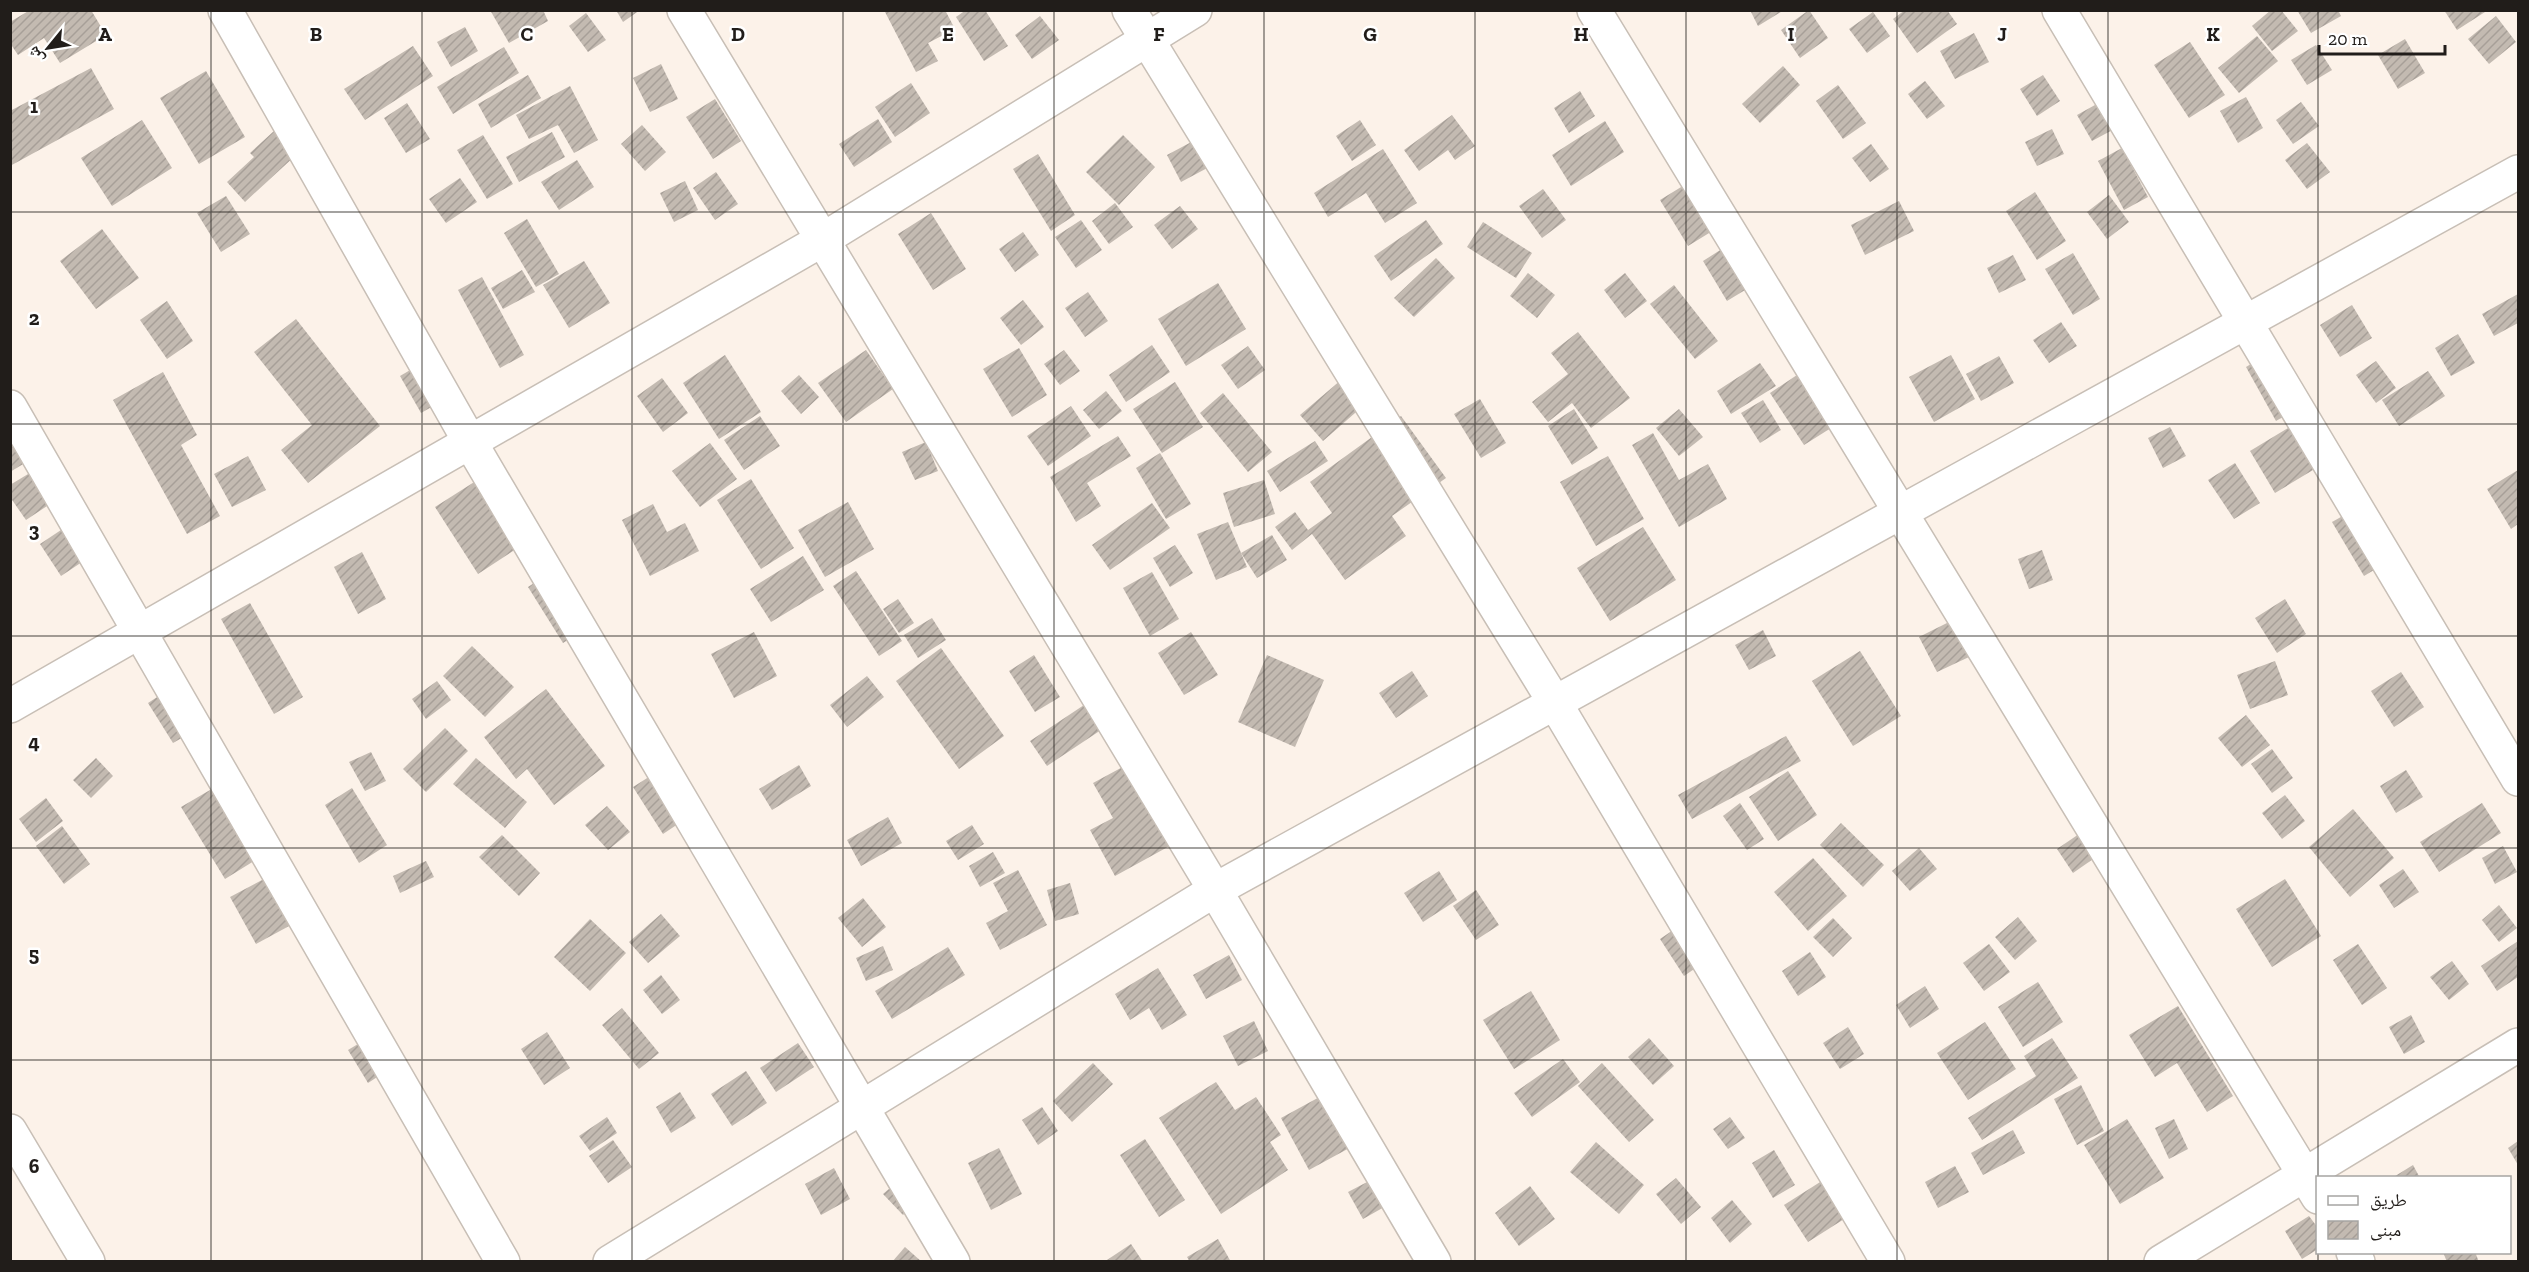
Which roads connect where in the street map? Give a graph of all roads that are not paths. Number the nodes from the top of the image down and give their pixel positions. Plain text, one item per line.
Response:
1 (225, 10) edge
2 (684, 10) edge
3 (1129, 10) edge
4 (1196, 10) edge
5 (1594, 10) edge
6 (2059, 10) edge
7 (1147, 40) junction
8 (2518, 172) edge
9 (822, 240) junction
10 (2245, 323) junction
11 (10, 407) edge
12 (470, 442) junction
13 (1901, 513) junction
14 (140, 632) junction
15 (1555, 703) junction
16 (10, 706) edge
17 (2518, 778) edge
18 (1215, 890) junction
19 (2518, 1045) edge
20 (863, 1106) junction
21 (10, 1131) edge
22 (2326, 1176) edge
23 (2311, 1186) edge
24 (88, 1262) edge
25 (502, 1262) edge
26 (610, 1262) edge
27 (953, 1262) edge
28 (1434, 1262) edge
29 (1888, 1262) edge
30 (2161, 1262) edge

1 - 12 street
2 - 9 street
3 - 7 street
4 - 7 street
5 - 13 street
6 - 10 street
7 - 9 street
7 - 15 street
8 - 10 street
9 - 12 street
9 - 18 street
10 - 13 street
10 - 17 street
11 - 14 street
12 - 14 street
12 - 20 street
13 - 15 street
13 - 23 street
14 - 16 street
14 - 25 street
15 - 18 street
15 - 29 street
18 - 20 street
18 - 28 street
19 - 22 street
20 - 26 street
20 - 27 street
21 - 24 street
23 - 30 street

